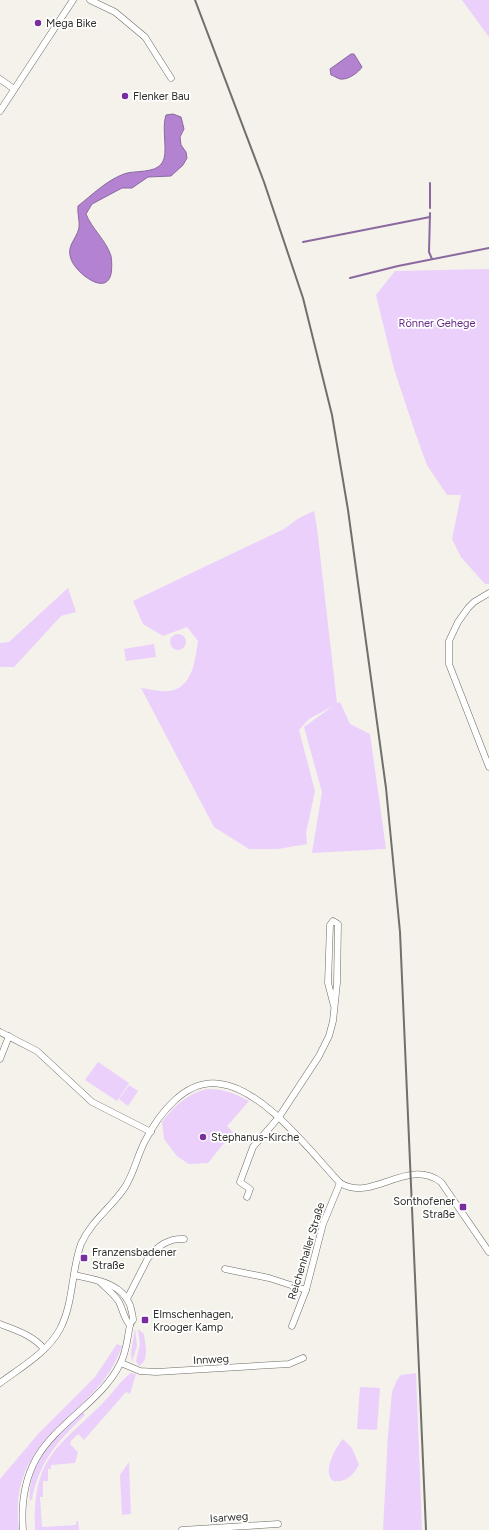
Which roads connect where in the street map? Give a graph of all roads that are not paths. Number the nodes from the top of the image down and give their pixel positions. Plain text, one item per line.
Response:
1 (73, 0) edge
2 (90, 0) edge
3 (171, 78) dead end
4 (0, 79) edge
5 (14, 89) junction
6 (0, 111) edge
7 (489, 593) edge
8 (489, 767) edge
9 (334, 1006) junction
10 (0, 1032) edge
11 (9, 1036) junction
12 (0, 1059) edge
13 (279, 1117) junction
14 (151, 1132) junction
15 (340, 1182) junction
16 (247, 1197) dead end
17 (184, 1238) dead end
18 (489, 1252) edge
19 (225, 1269) dead end
20 (74, 1275) junction
21 (100, 1282) junction
22 (306, 1290) junction
23 (127, 1299) junction
24 (0, 1324) edge
25 (130, 1325) junction
26 (292, 1326) dead end
27 (44, 1348) junction
28 (303, 1358) dead end
29 (121, 1363) junction
30 (0, 1383) edge
31 (278, 1524) dead end
32 (23, 1530) edge
33 (182, 1530) edge

1 - 5 street
2 - 3 street
4 - 5 street
5 - 6 street
7 - 8 street
9 - 9 street
9 - 13 street
10 - 11 street
11 - 12 street
11 - 14 street
13 - 14 street
13 - 15 street
13 - 16 street
14 - 20 street
15 - 18 street
15 - 22 street, Reichenhaller Straße
17 - 23 street
19 - 22 street
20 - 21 street
20 - 27 street
21 - 23 street
21 - 25 street
22 - 26 street, Reichenhaller Straße
23 - 25 street
24 - 27 street
25 - 29 street
27 - 30 street
28 - 29 street, Innweg
29 - 32 street
31 - 33 street, Isarweg

